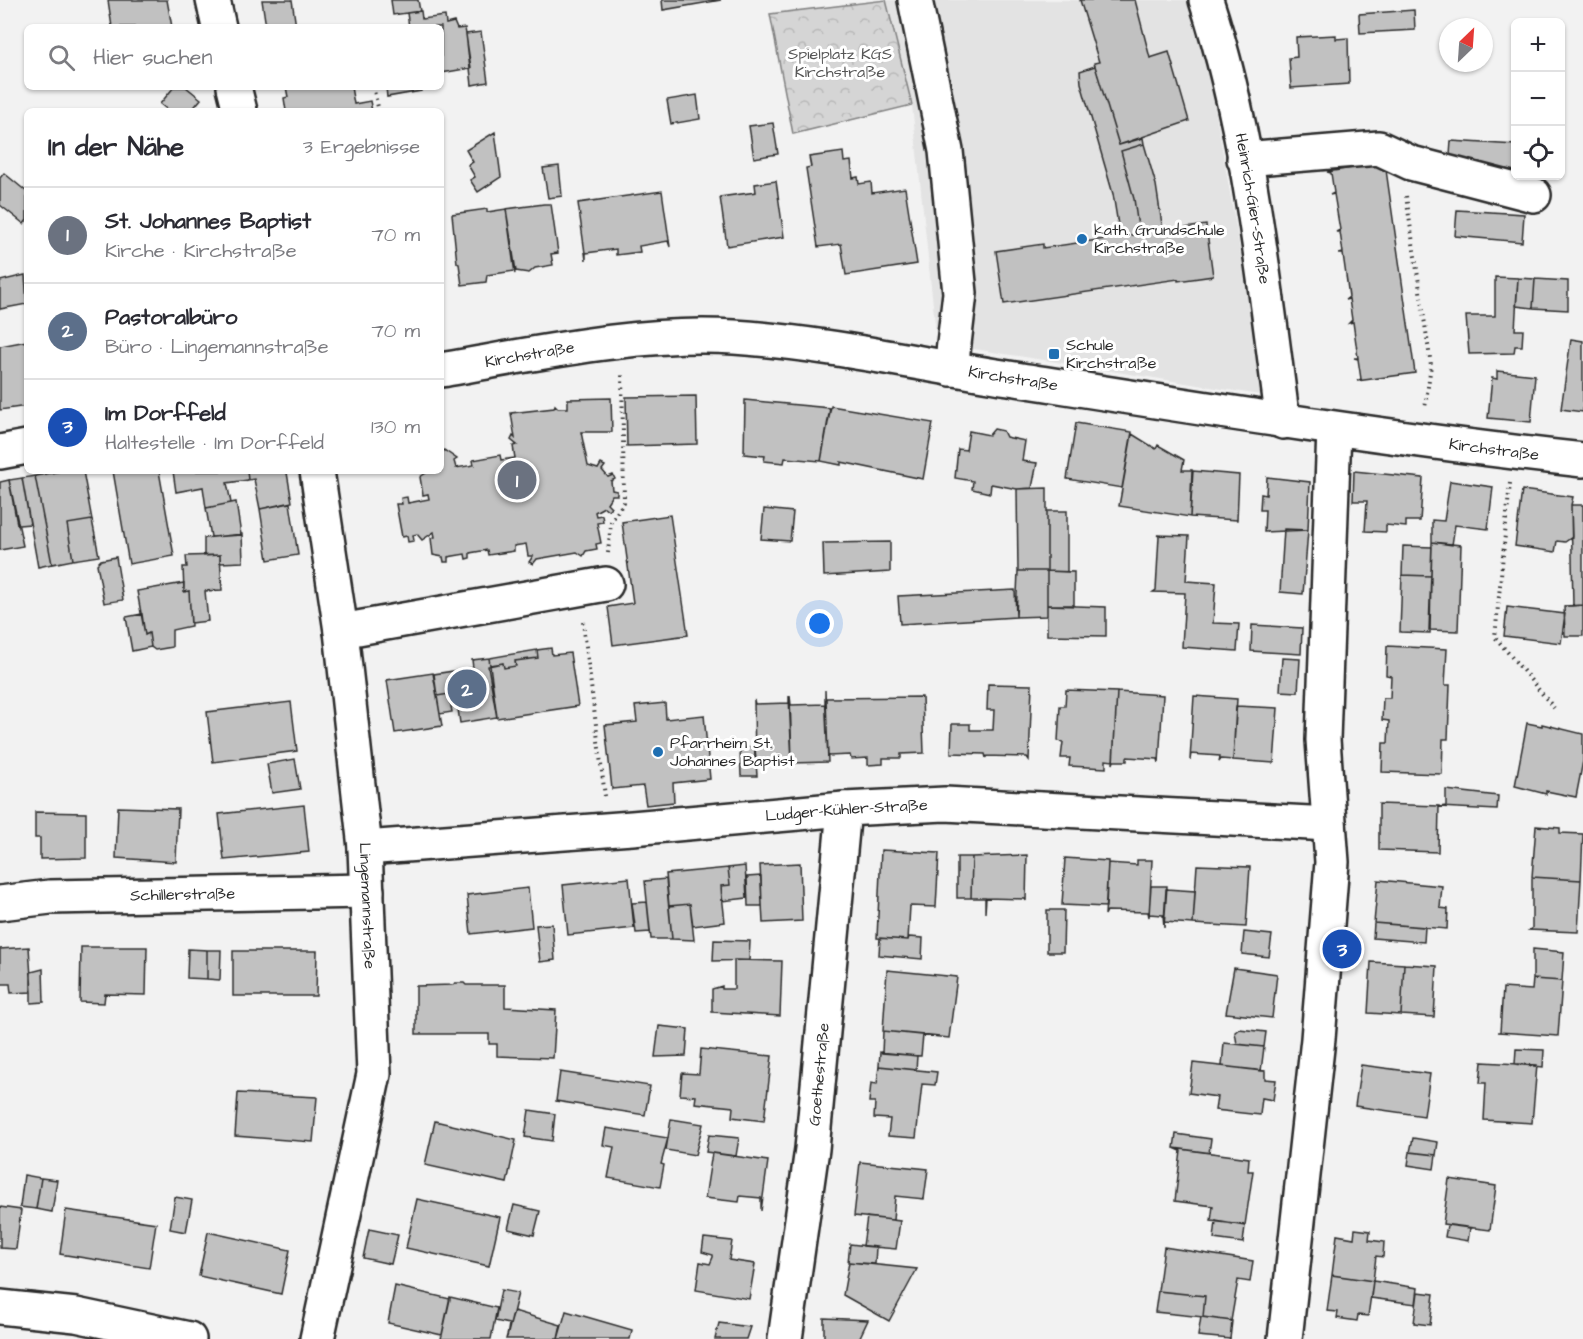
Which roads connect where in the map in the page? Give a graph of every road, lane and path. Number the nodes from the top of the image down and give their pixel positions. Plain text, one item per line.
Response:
1 (213, 0) edge
2 (915, 0) edge
3 (1206, 0) edge
4 (218, 24) edge
5 (235, 90) edge
6 (374, 90) edge
7 (239, 108) edge
8 (378, 108) edge
9 (1244, 159) junction
10 (1404, 160) junction
11 (1534, 195) dead end
12 (622, 342) junction
13 (951, 369) junction
14 (444, 370) edge
15 (1283, 422) junction
16 (1334, 429) junction
17 (1421, 440) junction
18 (24, 448) edge
19 (0, 452) edge
20 (1514, 452) junction
21 (1583, 460) edge
22 (317, 474) edge
23 (592, 586) junction
24 (341, 631) junction
25 (1554, 708) dead end
26 (844, 809) junction
27 (1329, 824) junction
28 (610, 830) junction
29 (365, 848) junction
30 (367, 891) junction
31 (0, 903) edge
32 (0, 1307) edge
33 (189, 1339) edge
34 (317, 1339) edge
35 (785, 1339) edge
36 (1285, 1339) edge

1 - 4 street
2 - 13 street
3 - 9 street, Heinrich-Gier-Straße
5 - 7 street
6 - 8 path
9 - 10 street
9 - 15 street, Heinrich-Gier-Straße
10 - 11 street
10 - 17 path
12 - 13 street, Kirchstraße
12 - 14 street, Kirchstraße
12 - 23 path
13 - 15 street, Kirchstraße
15 - 16 street, Kirchstraße
16 - 17 street, Kirchstraße
16 - 27 street
17 - 20 street, Kirchstraße
18 - 19 street
20 - 21 street, Kirchstraße
20 - 25 path
22 - 24 street, Lingemannstraße
23 - 24 street
23 - 28 path
24 - 29 street, Lingemannstraße
26 - 27 street, Ludger-Kühler-Straße
26 - 28 street, Ludger-Kühler-Straße
26 - 35 street, Goethestraße
27 - 36 street
28 - 29 street, Ludger-Kühler-Straße
29 - 30 street, Lingemannstraße
30 - 31 street, Schillerstraße
30 - 34 street, Lingemannstraße
32 - 33 street

